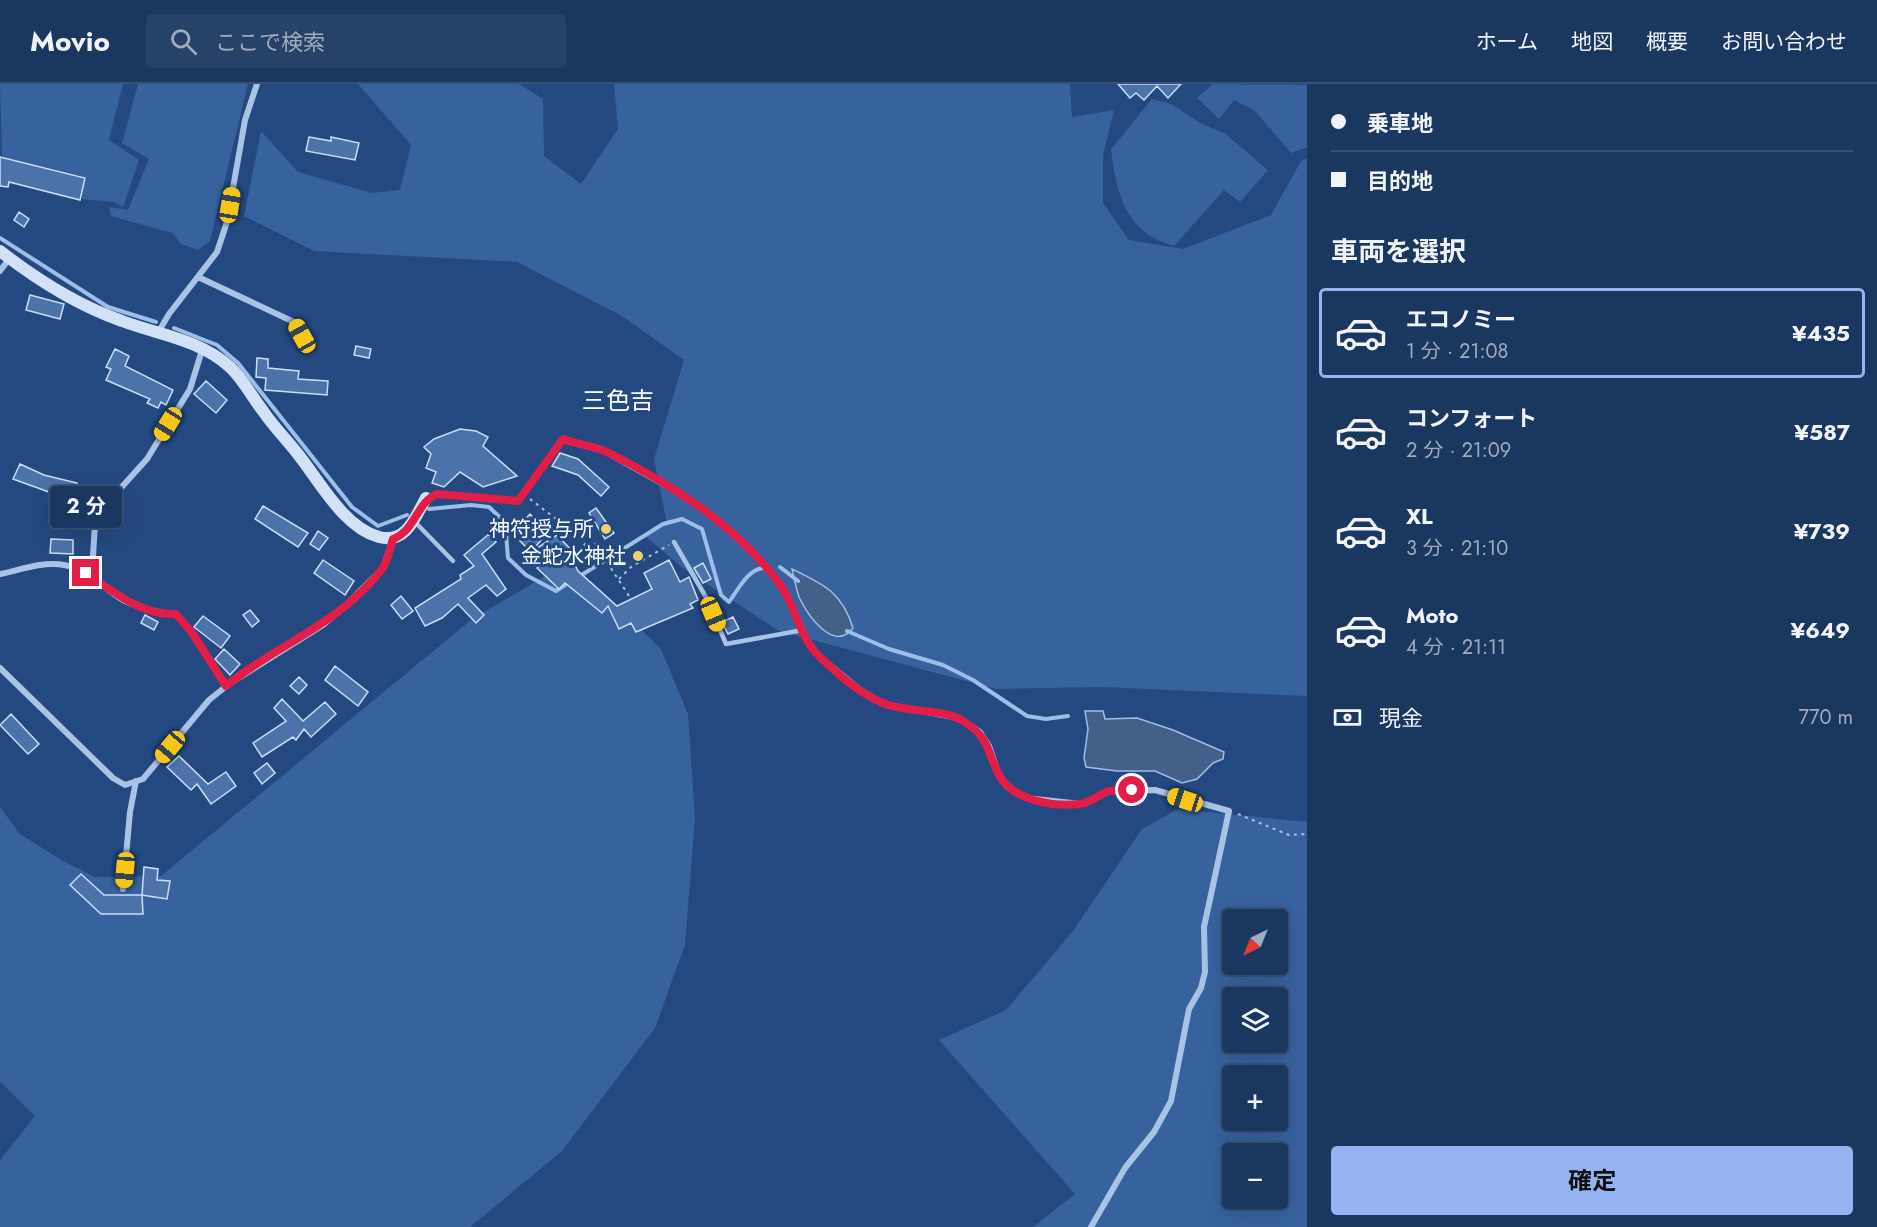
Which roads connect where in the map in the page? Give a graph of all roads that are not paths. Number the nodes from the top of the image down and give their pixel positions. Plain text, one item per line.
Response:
1 (257, 84) edge
2 (5, 254) edge
3 (0, 271) edge
4 (198, 277) junction
5 (159, 331) junction
6 (203, 347) junction
7 (308, 350) dead end
8 (426, 498) joint
9 (414, 520) junction
10 (393, 539) junction
11 (674, 542) road end
12 (453, 561) dead end
13 (86, 573) junction
14 (0, 574) edge
15 (803, 630) junction
16 (0, 668) edge
17 (226, 686) junction
18 (136, 781) junction
19 (123, 889) dead end
20 (1091, 1227) edge

1 - 4 street
2 - 3 street
2 - 5 street
4 - 5 street
4 - 7 street
5 - 6 street
6 - 10 street
6 - 13 street
8 - 9 street
8 - 15 street
9 - 10 street
9 - 12 lane
10 - 17 street
11 - 15 lane
13 - 14 street
13 - 17 street
15 - 20 street
16 - 18 street
17 - 18 street
18 - 19 street

